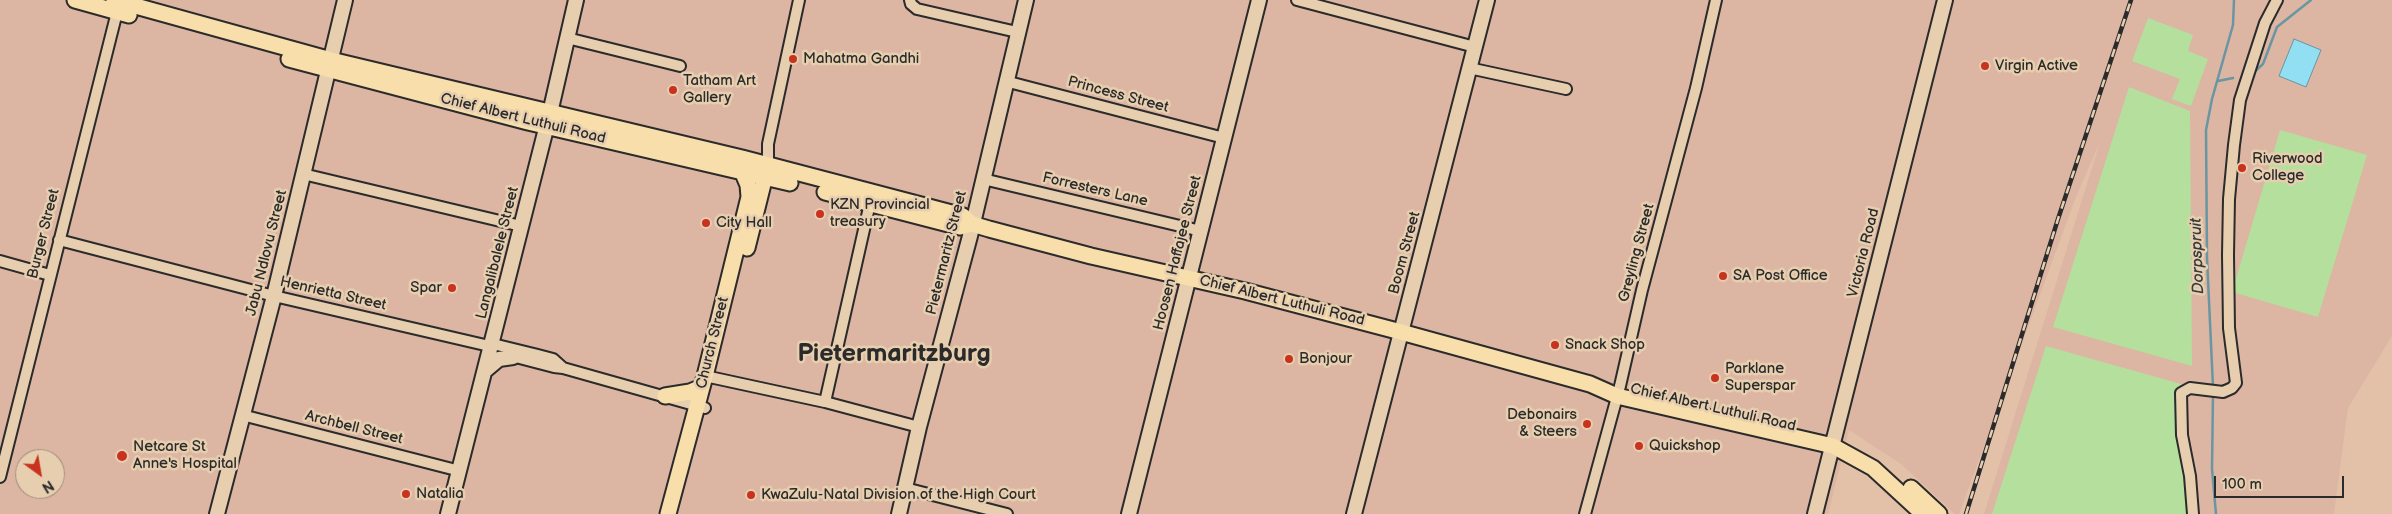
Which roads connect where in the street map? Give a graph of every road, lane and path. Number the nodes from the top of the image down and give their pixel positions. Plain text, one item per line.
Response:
1 (75, 0) edge
2 (345, 0) edge
3 (576, 0) edge
4 (799, 0) edge
5 (910, 0) edge
6 (1026, 0) edge
7 (1259, 0) edge
8 (1297, 0) edge
9 (1487, 0) edge
10 (1716, 0) edge
11 (1945, 0) edge
12 (2277, 0) edge
13 (117, 3) edge
14 (1017, 32) junction
15 (567, 38) junction
16 (1475, 47) junction
17 (329, 65) junction
18 (680, 66) dead end
19 (1470, 68) junction
20 (1005, 81) junction
21 (1566, 89) dead end
22 (548, 120) junction
23 (1224, 138) junction
24 (763, 168) junction
25 (742, 171) junction
26 (303, 174) junction
27 (983, 179) junction
28 (870, 203) junction
29 (972, 224) junction
30 (521, 226) junction
31 (1201, 231) junction
32 (59, 240) junction
33 (0, 262) edge
34 (50, 275) junction
35 (1189, 278) junction
36 (274, 296) junction
37 (1401, 332) junction
38 (489, 347) junction
39 (513, 357) junction
40 (563, 368) junction
41 (486, 371) junction
42 (707, 380) junction
43 (1618, 391) junction
44 (665, 396) junction
45 (825, 402) junction
46 (700, 407) junction
47 (242, 415) junction
48 (919, 427) junction
49 (1834, 442) junction
50 (460, 471) junction
51 (0, 477) edge
52 (905, 488) junction
53 (1932, 513) edge
54 (217, 514) edge
55 (448, 514) edge
56 (668, 514) edge
57 (677, 514) edge
58 (899, 514) edge
59 (1007, 514) edge
60 (1129, 514) edge
61 (1354, 514) edge
62 (1585, 514) edge
63 (1815, 514) edge
64 (2193, 514) edge

1 - 13 main road, Chief Albert Luthuli Road
2 - 17 street, Jabu Ndlovu Street
3 - 15 street, Langalibalele Street
4 - 24 street, Church Street
5 - 14 street
6 - 14 street, Pietermaritz Street
7 - 23 street, Hoosen Haffajee Street
8 - 16 street
9 - 16 street, Boom Street
10 - 43 street, Greyling Street
11 - 49 street, Victoria Road
12 - 64 street
13 - 17 main road, Chief Albert Luthuli Road
13 - 32 street, Burger Street
14 - 20 street, Pietermaritz Street
15 - 18 street
15 - 22 street, Langalibalele Street
16 - 19 street, Boom Street
17 - 22 main road, Chief Albert Luthuli Road
17 - 26 street, Jabu Ndlovu Street
19 - 21 street
19 - 37 street, Boom Street
20 - 23 street, Princess Street
20 - 27 street, Pietermaritz Street
22 - 24 main road, Chief Albert Luthuli Road
22 - 25 main road, Chief Albert Luthuli Road
22 - 30 street, Langalibalele Street
23 - 31 street, Hoosen Haffajee Street
24 - 25 main road, Chief Albert Luthuli Road
24 - 28 main road, Chief Albert Luthuli Road
24 - 29 main road, Chief Albert Luthuli Road
24 - 42 main road, Church Street
25 - 42 main road, Church Street
26 - 30 street
26 - 36 street, Jabu Ndlovu Street
27 - 29 street, Pietermaritz Street
27 - 31 street, Forresters Lane
28 - 29 main road, Chief Albert Luthuli Road
28 - 45 street
29 - 35 main road, Chief Albert Luthuli Road
29 - 48 street, Pietermaritz Street
30 - 38 street, Langalibalele Street
31 - 35 street, Hoosen Haffajee Street
32 - 34 street, Burger Street
32 - 36 street, Henrietta Street
33 - 34 street
34 - 51 street, Burger Street
35 - 37 main road, Chief Albert Luthuli Road
35 - 60 street, Hoosen Haffajee Street
36 - 38 street, Henrietta Street
36 - 47 street, Jabu Ndlovu Street
37 - 43 main road, Chief Albert Luthuli Road
37 - 61 street, Boom Street
38 - 39 street, Henrietta Street
38 - 40 street, Henrietta Street
38 - 41 street, Langalibalele Street
39 - 40 street, Henrietta Street
39 - 41 street
40 - 44 street, Henrietta Street
41 - 50 street, Langalibalele Street
42 - 44 main road
42 - 45 street
42 - 46 main road, Church Street
43 - 49 main road, Chief Albert Luthuli Road
43 - 62 street, Greyling Street
44 - 46 street, Henrietta Street
45 - 48 street
46 - 56 main road, Church Street
46 - 57 main road, Church Street
47 - 50 street, Archbell Street
47 - 54 street, Jabu Ndlovu Street
48 - 52 street, Pietermaritz Street
49 - 53 main road, Chief Albert Luthuli Road
49 - 63 street, Victoria Road
50 - 55 street, Langalibalele Street
52 - 58 street, Pietermaritz Street
52 - 59 street

